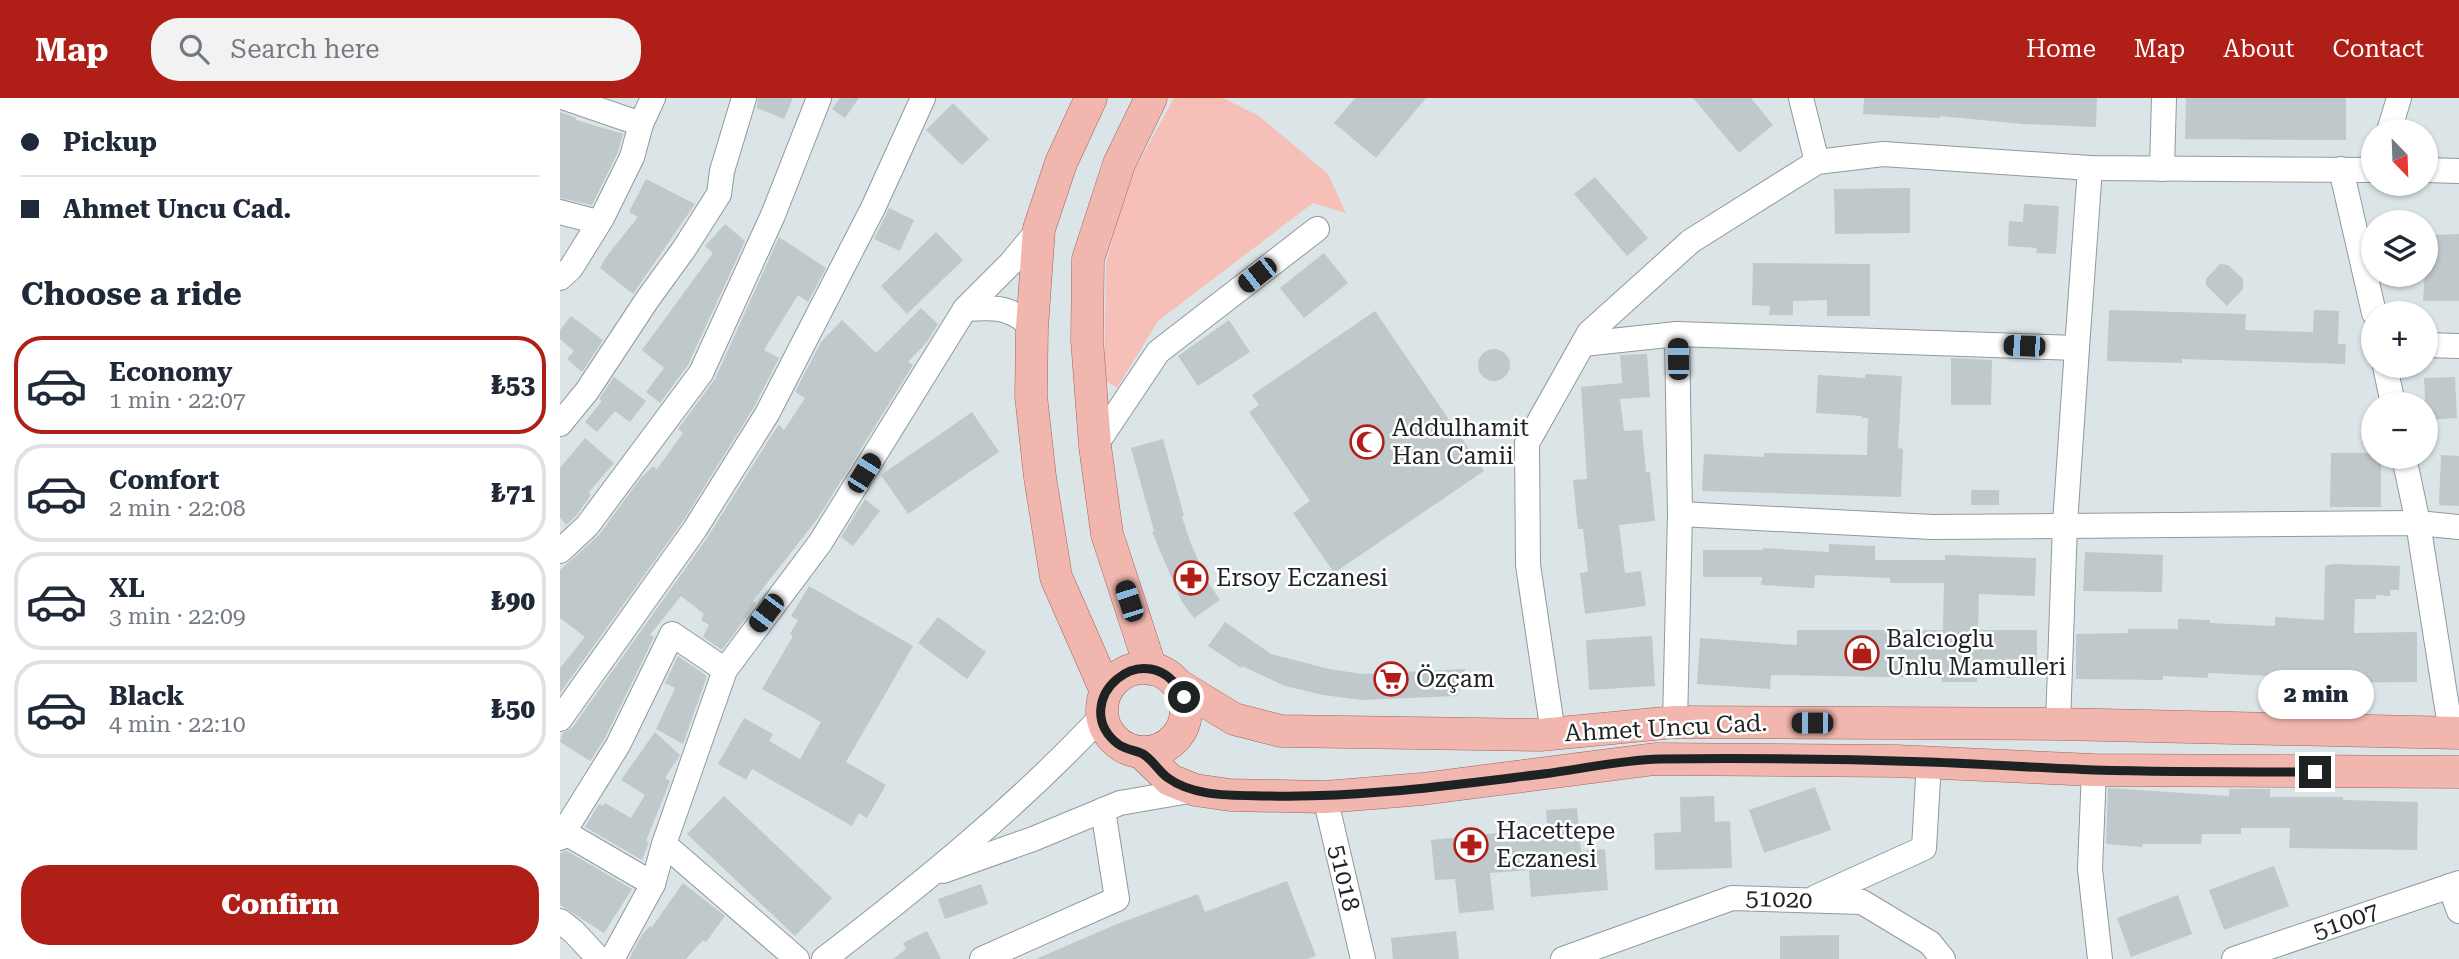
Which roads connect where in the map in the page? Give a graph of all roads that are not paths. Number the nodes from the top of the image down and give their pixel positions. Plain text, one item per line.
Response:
1 (565, 98) edge
2 (653, 98) edge
3 (744, 98) edge
4 (819, 98) edge
5 (923, 98) edge
6 (1091, 98) edge
7 (1151, 98) edge
8 (1801, 98) edge
9 (2164, 98) edge
10 (2399, 98) edge
11 (2393, 119) edge
12 (641, 124) junction
13 (1817, 162) junction
14 (2090, 168) junction
15 (2162, 169) junction
16 (2341, 169) junction
17 (2361, 170) edge
18 (2438, 170) edge
19 (2459, 171) edge
20 (560, 212) edge
21 (598, 222) junction
22 (1040, 229) junction
23 (1317, 229) dead end
24 (560, 278) edge
25 (2371, 301) edge
26 (965, 309) junction
27 (1031, 328) junction
28 (1677, 334) junction
29 (1583, 344) junction
30 (2438, 345) edge
31 (2459, 346) edge
32 (2077, 348) junction
33 (560, 424) edge
34 (1095, 446) junction
35 (2407, 469) edge
36 (1680, 514) junction
37 (2418, 523) junction
38 (2064, 524) junction
39 (2459, 527) edge
40 (560, 551) edge
41 (1151, 668) junction
42 (725, 670) junction
43 (1178, 685) junction
44 (1104, 704) junction
45 (560, 719) edge
46 (1675, 722) junction
47 (2058, 724) junction
48 (1553, 733) junction
49 (2455, 733) edge
50 (1142, 753) junction
51 (1929, 762) junction
52 (2094, 770) junction
53 (2459, 772) edge
54 (1195, 790) junction
55 (1325, 797) junction
56 (1103, 810) junction
57 (562, 835) edge
58 (664, 844) junction
59 (1866, 874) junction
60 (933, 875) junction
61 (653, 884) junction
62 (2454, 885) edge
63 (1808, 900) junction
64 (2459, 911) edge
65 (1880, 912) junction
66 (565, 933) edge
67 (599, 959) edge
68 (612, 959) edge
69 (797, 959) edge
70 (824, 959) edge
71 (982, 959) edge
72 (1363, 959) edge
73 (1563, 959) edge
74 (1943, 959) edge
75 (2100, 959) edge
76 (2234, 959) edge

1 - 12 street
2 - 12 street
3 - 33 street
4 - 40 street
5 - 45 street
6 - 22 main road
7 - 34 main road
8 - 13 street
9 - 15 street
10 - 11 street
12 - 21 street
13 - 14 street
13 - 29 street
14 - 15 street
14 - 32 street
15 - 16 street
16 - 17 street
16 - 25 street
18 - 19 street
20 - 21 street
21 - 24 street
22 - 26 street
22 - 27 main road
23 - 34 street
26 - 27 street
26 - 42 street
27 - 44 main road
28 - 29 street
28 - 32 street
28 - 36 street
29 - 48 street
30 - 31 street
32 - 38 street
34 - 41 main road
35 - 37 street
36 - 38 street
36 - 46 street
37 - 38 street
37 - 39 street
37 - 49 street
38 - 47 street
41 - 43 main road
41 - 44 main road
42 - 57 street
42 - 58 street
43 - 48 main road, Ahmet Uncu Cad.
43 - 50 main road
44 - 50 main road
44 - 60 street
46 - 47 main road, Ahmet Uncu Cad.
46 - 48 main road, Ahmet Uncu Cad.
47 - 49 main road, Ahmet Uncu Cad.
50 - 54 main road, Ahmet Uncu Cad.
51 - 52 main road, Ahmet Uncu Cad.
51 - 55 main road, Ahmet Uncu Cad.
51 - 59 street
52 - 53 main road, Ahmet Uncu Cad.
52 - 75 street
54 - 55 main road, Ahmet Uncu Cad.
54 - 56 street
55 - 72 street, 51018
56 - 60 street
56 - 71 street
57 - 61 street
58 - 61 street
58 - 69 street
59 - 63 street
59 - 65 street
60 - 70 street
61 - 68 street
62 - 64 street
62 - 76 street, 51007
63 - 65 street, 51020
63 - 73 street, 51020
65 - 74 street, 51020
66 - 67 street

